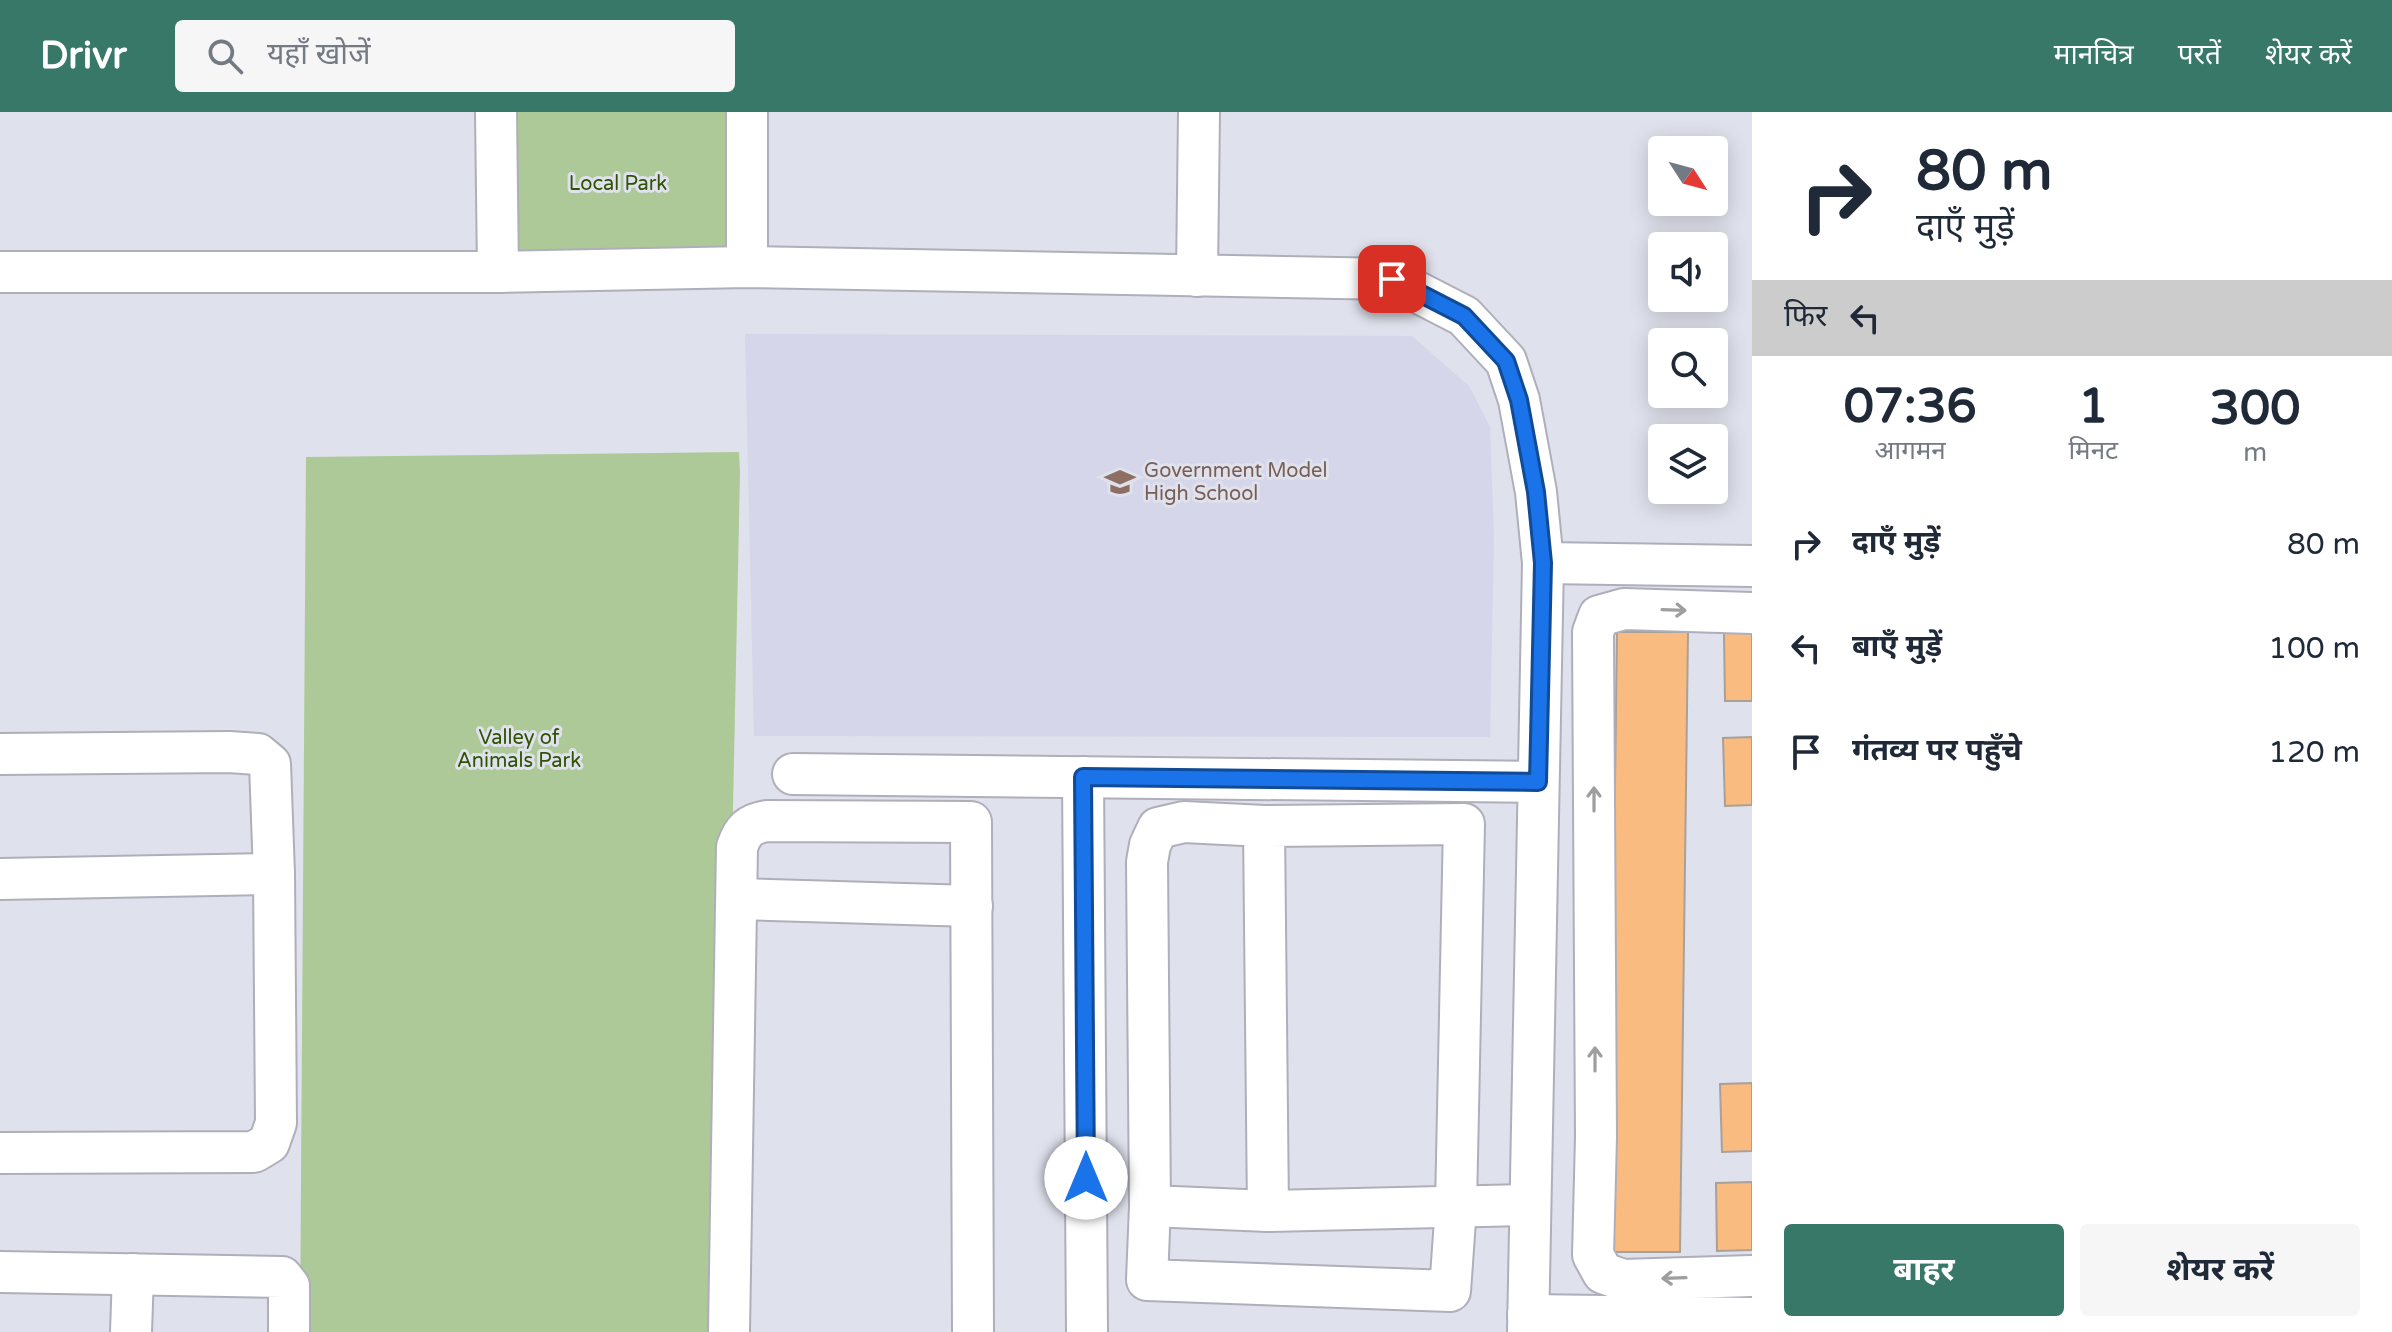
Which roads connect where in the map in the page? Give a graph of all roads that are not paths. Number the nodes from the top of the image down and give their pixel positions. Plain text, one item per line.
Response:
1 (496, 112) edge
2 (747, 112) edge
3 (1199, 112) edge
4 (747, 267) junction
5 (0, 272) edge
6 (498, 272) junction
7 (1197, 276) junction
8 (1543, 563) junction
9 (1752, 566) edge
10 (1752, 613) edge
11 (0, 754) edge
12 (793, 774) dead end
13 (1083, 777) junction
14 (1538, 782) junction
15 (1264, 826) junction
16 (274, 874) junction
17 (0, 879) edge
18 (737, 899) junction
19 (972, 906) junction
20 (1596, 1137) junction
21 (1531, 1141) junction
22 (0, 1153) edge
23 (1530, 1205) junction
24 (1150, 1206) junction
25 (1456, 1206) junction
26 (1268, 1211) junction
27 (0, 1272) edge
28 (133, 1274) junction
29 (1752, 1276) edge
30 (1752, 1318) edge
31 (1528, 1324) edge
32 (1708, 1325) edge
33 (131, 1332) edge
34 (289, 1332) edge
35 (729, 1332) edge
36 (973, 1332) edge
37 (1087, 1332) edge

1 - 6 street
2 - 4 street
3 - 7 street
4 - 6 street
4 - 7 street
5 - 6 street
7 - 8 street
8 - 9 street
8 - 14 street
20 -> 10 street
11 - 16 street
12 - 13 street
13 - 14 street
13 - 37 street
14 - 21 street
15 - 24 street
15 - 25 street
15 - 26 street
16 - 17 street
16 - 22 street
18 - 19 street
18 - 19 street
18 - 35 street
19 - 36 street
20 - 21 street
29 -> 20 street
21 - 23 street
23 - 25 street
23 - 31 street
24 - 25 street
24 - 26 street
25 - 26 street
27 - 28 street
28 - 33 street
28 - 34 street
30 - 32 street
31 - 32 street

